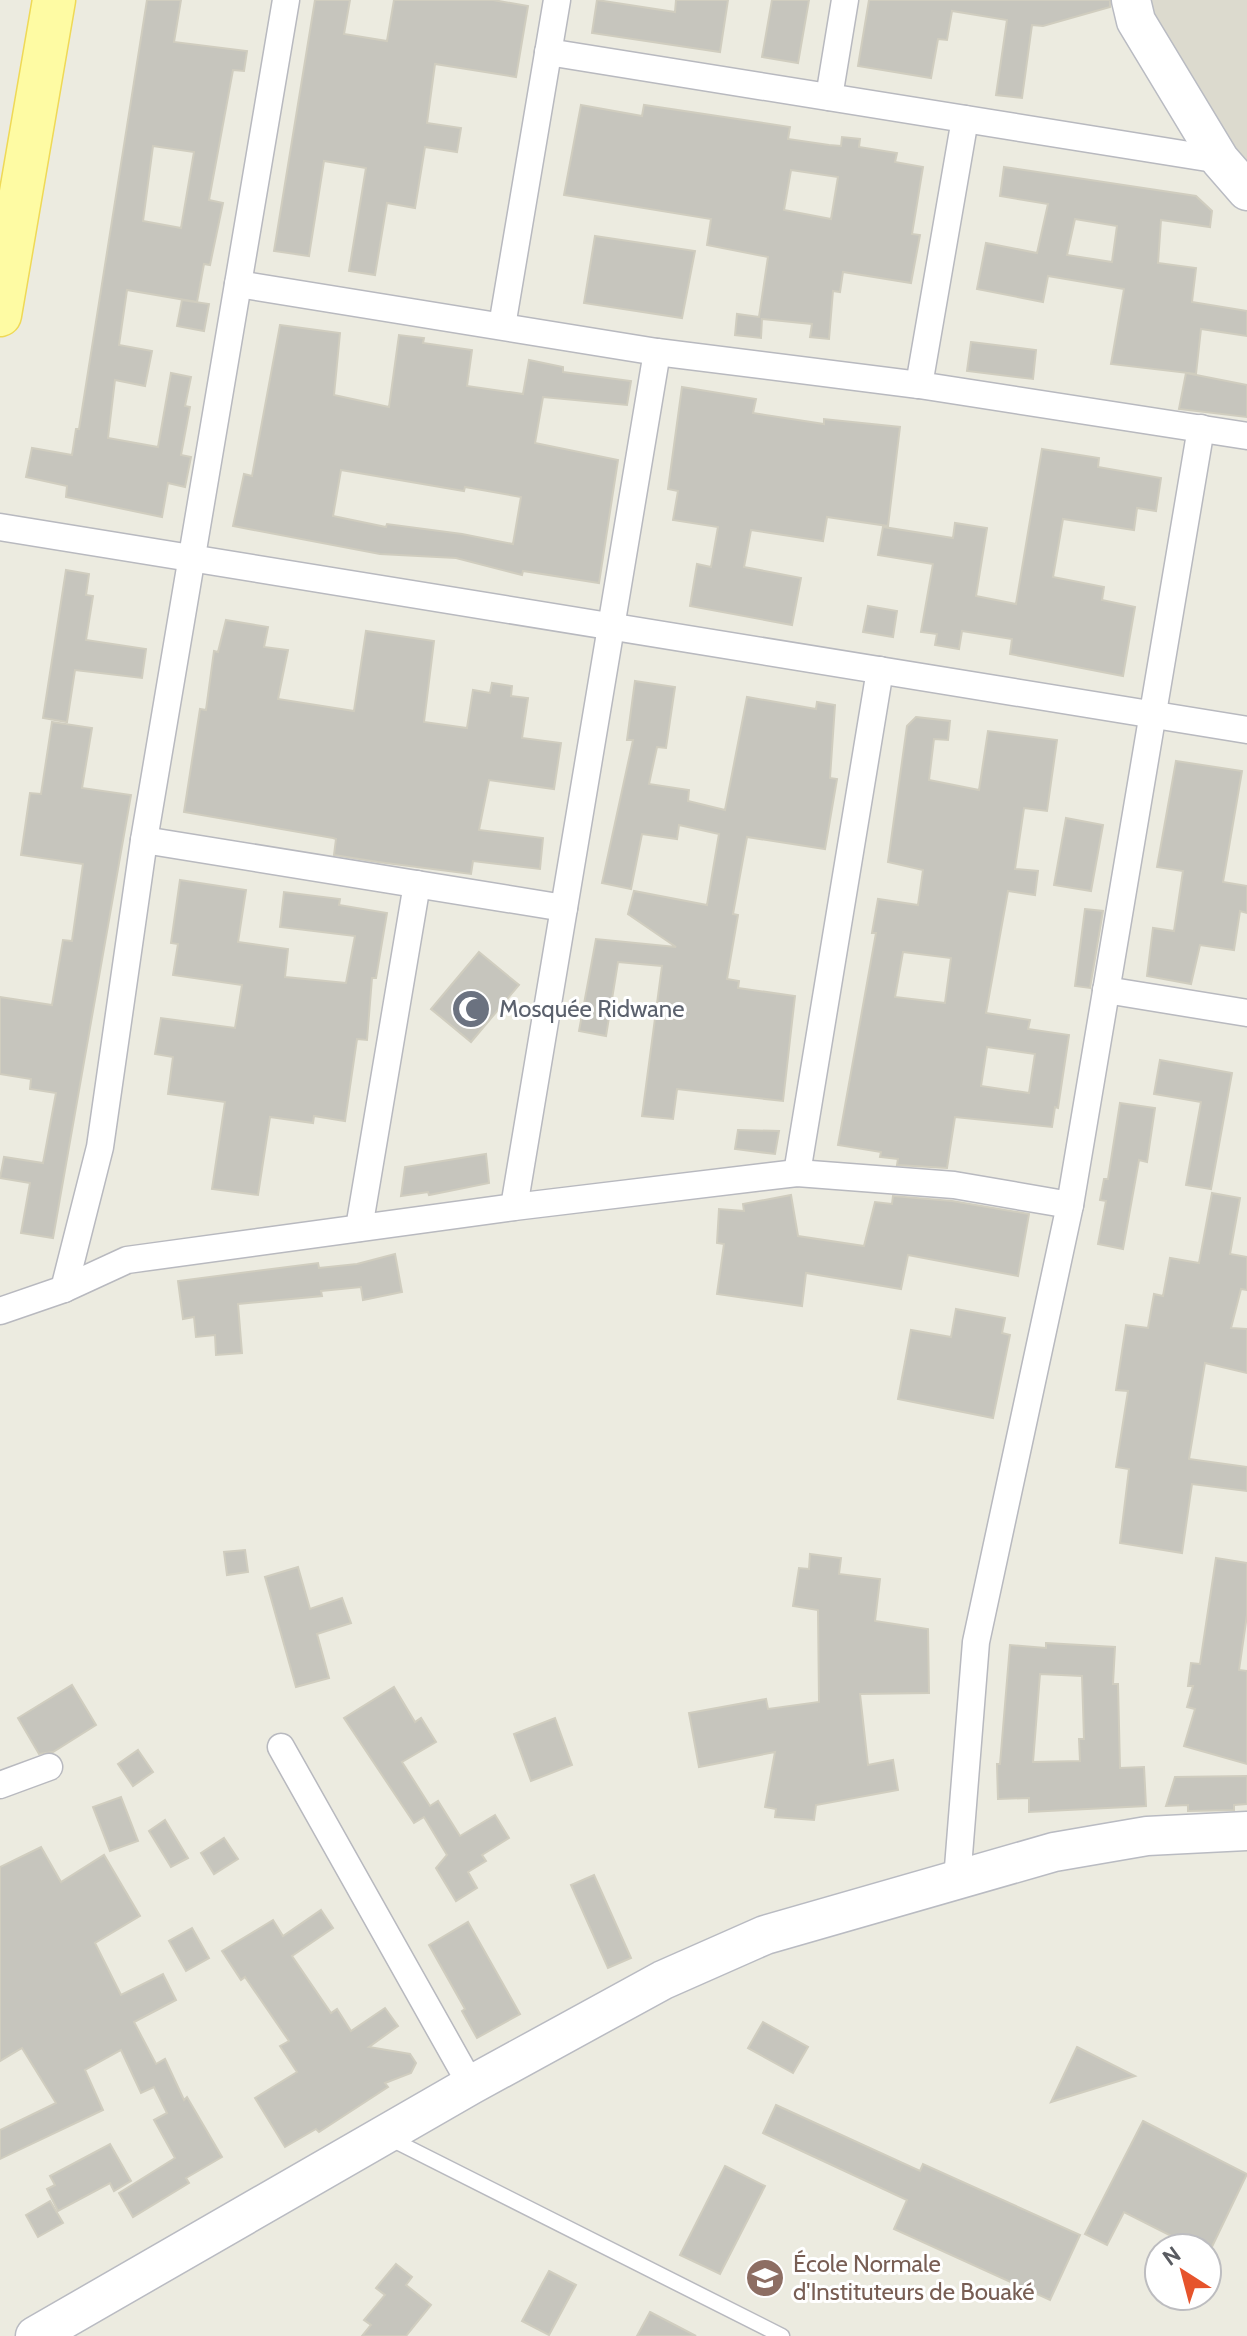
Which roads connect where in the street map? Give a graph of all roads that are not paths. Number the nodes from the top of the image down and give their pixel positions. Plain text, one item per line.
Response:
1 (54, 0) edge
2 (286, 0) edge
3 (557, 0) edge
4 (845, 0) edge
5 (1131, 0) edge
6 (548, 52) junction
7 (829, 97) junction
8 (965, 119) junction
9 (1220, 160) junction
10 (1247, 191) edge
11 (238, 284) junction
12 (0, 315) edge
13 (502, 326) junction
14 (657, 352) junction
15 (919, 385) junction
16 (1201, 428) junction
17 (1247, 436) edge
18 (0, 527) edge
19 (192, 559) junction
20 (611, 627) junction
21 (880, 670) junction
22 (1152, 714) junction
23 (1247, 730) edge
24 (144, 840) junction
25 (417, 884) junction
26 (564, 908) junction
27 (1106, 990) junction
28 (1247, 1013) edge
29 (797, 1173) junction
30 (1070, 1205) junction
31 (514, 1207) junction
32 (359, 1228) junction
33 (64, 1289) junction
34 (0, 1311) edge
35 (281, 1747) dead end
36 (49, 1767) dead end
37 (0, 1785) edge
38 (1247, 1831) edge
39 (957, 1880) junction
40 (471, 2085) junction
41 (386, 2137) junction
42 (35, 2336) edge
43 (782, 2336) edge

1 - 12 main road
2 - 11 street
3 - 6 street
4 - 7 street
5 - 9 street
6 - 7 street
6 - 13 street
7 - 8 street
8 - 9 street
8 - 15 street
9 - 10 street
11 - 13 street
11 - 19 street
13 - 14 street
14 - 15 street
14 - 20 street
15 - 16 street
16 - 17 street
16 - 22 street
18 - 19 street
19 - 20 street
19 - 24 street
20 - 21 street
20 - 26 street
21 - 22 street
21 - 29 street
22 - 23 street
22 - 27 street
24 - 25 street
24 - 33 street
25 - 26 street
25 - 32 street
26 - 31 street
27 - 28 street
27 - 30 street
29 - 30 street
29 - 31 street
30 - 39 street
31 - 32 street
32 - 33 street
33 - 34 street
35 - 40 street
36 - 37 street
38 - 39 street
39 - 40 street
40 - 41 street
41 - 42 street
41 - 43 lane

